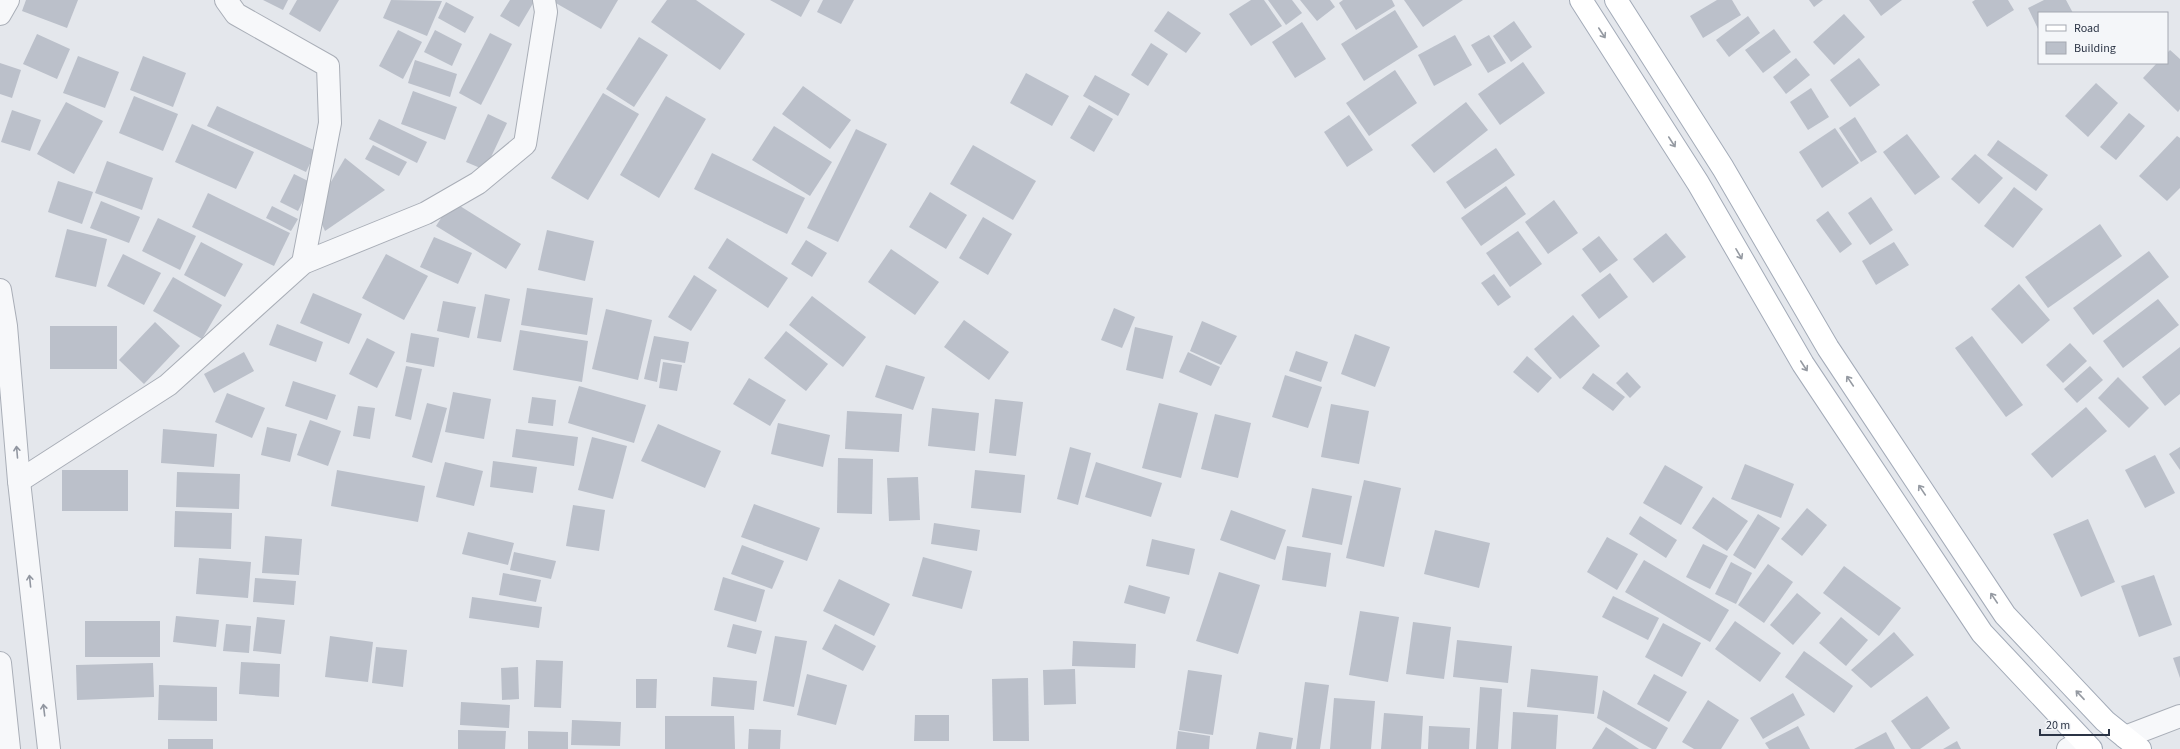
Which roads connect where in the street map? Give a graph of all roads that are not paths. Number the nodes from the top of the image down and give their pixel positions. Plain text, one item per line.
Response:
1 (8, 0) edge
2 (226, 0) edge
3 (544, 0) edge
4 (1581, 0) edge
5 (1616, 0) edge
6 (0, 14) edge
7 (303, 263) junction
8 (0, 290) edge
9 (19, 481) junction
10 (0, 663) edge
11 (2180, 716) edge
12 (2132, 743) edge
13 (2081, 746) edge
14 (9, 749) edge
15 (49, 749) edge

1 - 6 street
2 - 7 street
3 - 7 street
4 -> 13 main road
12 -> 5 main road
7 - 9 street
9 -> 8 street
15 -> 9 street
10 - 14 street
11 - 12 street

